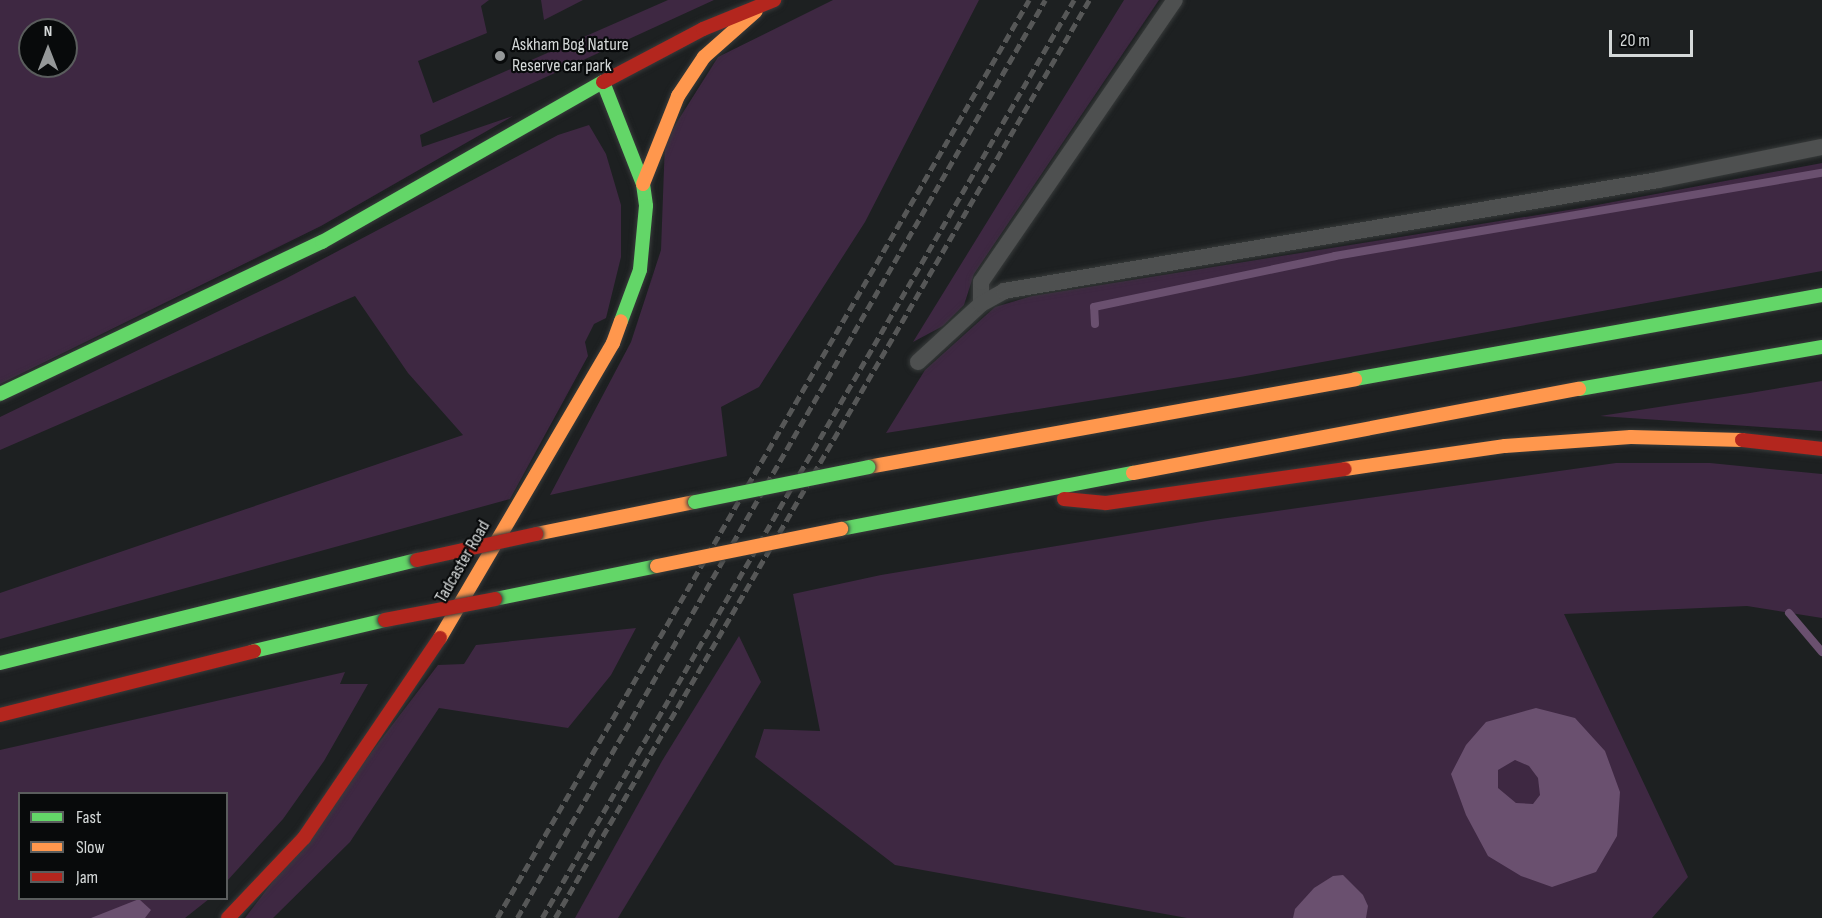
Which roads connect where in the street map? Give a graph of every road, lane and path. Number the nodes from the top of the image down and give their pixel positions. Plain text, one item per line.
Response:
1 (1175, 0) edge
2 (769, 2) edge
3 (603, 82) junction
4 (1822, 147) edge
5 (643, 184) junction
6 (1822, 295) edge
7 (981, 304) junction
8 (1822, 348) edge
9 (918, 362) dead end
10 (0, 394) edge
11 (1822, 449) edge
12 (1023, 495) junction
13 (0, 663) edge
14 (0, 715) edge
15 (228, 918) edge

1 - 7 lane
2 - 3 main road, Tadcaster Road
2 - 5 main road, Tadcaster Road
3 - 5 main road, Tadcaster Road
3 - 10 main road
4 - 7 lane
5 - 15 main road, Tadcaster Road
6 - 13 main road, bridge
7 - 9 lane
8 - 12 main road
11 - 12 main road
12 - 14 main road, bridge

